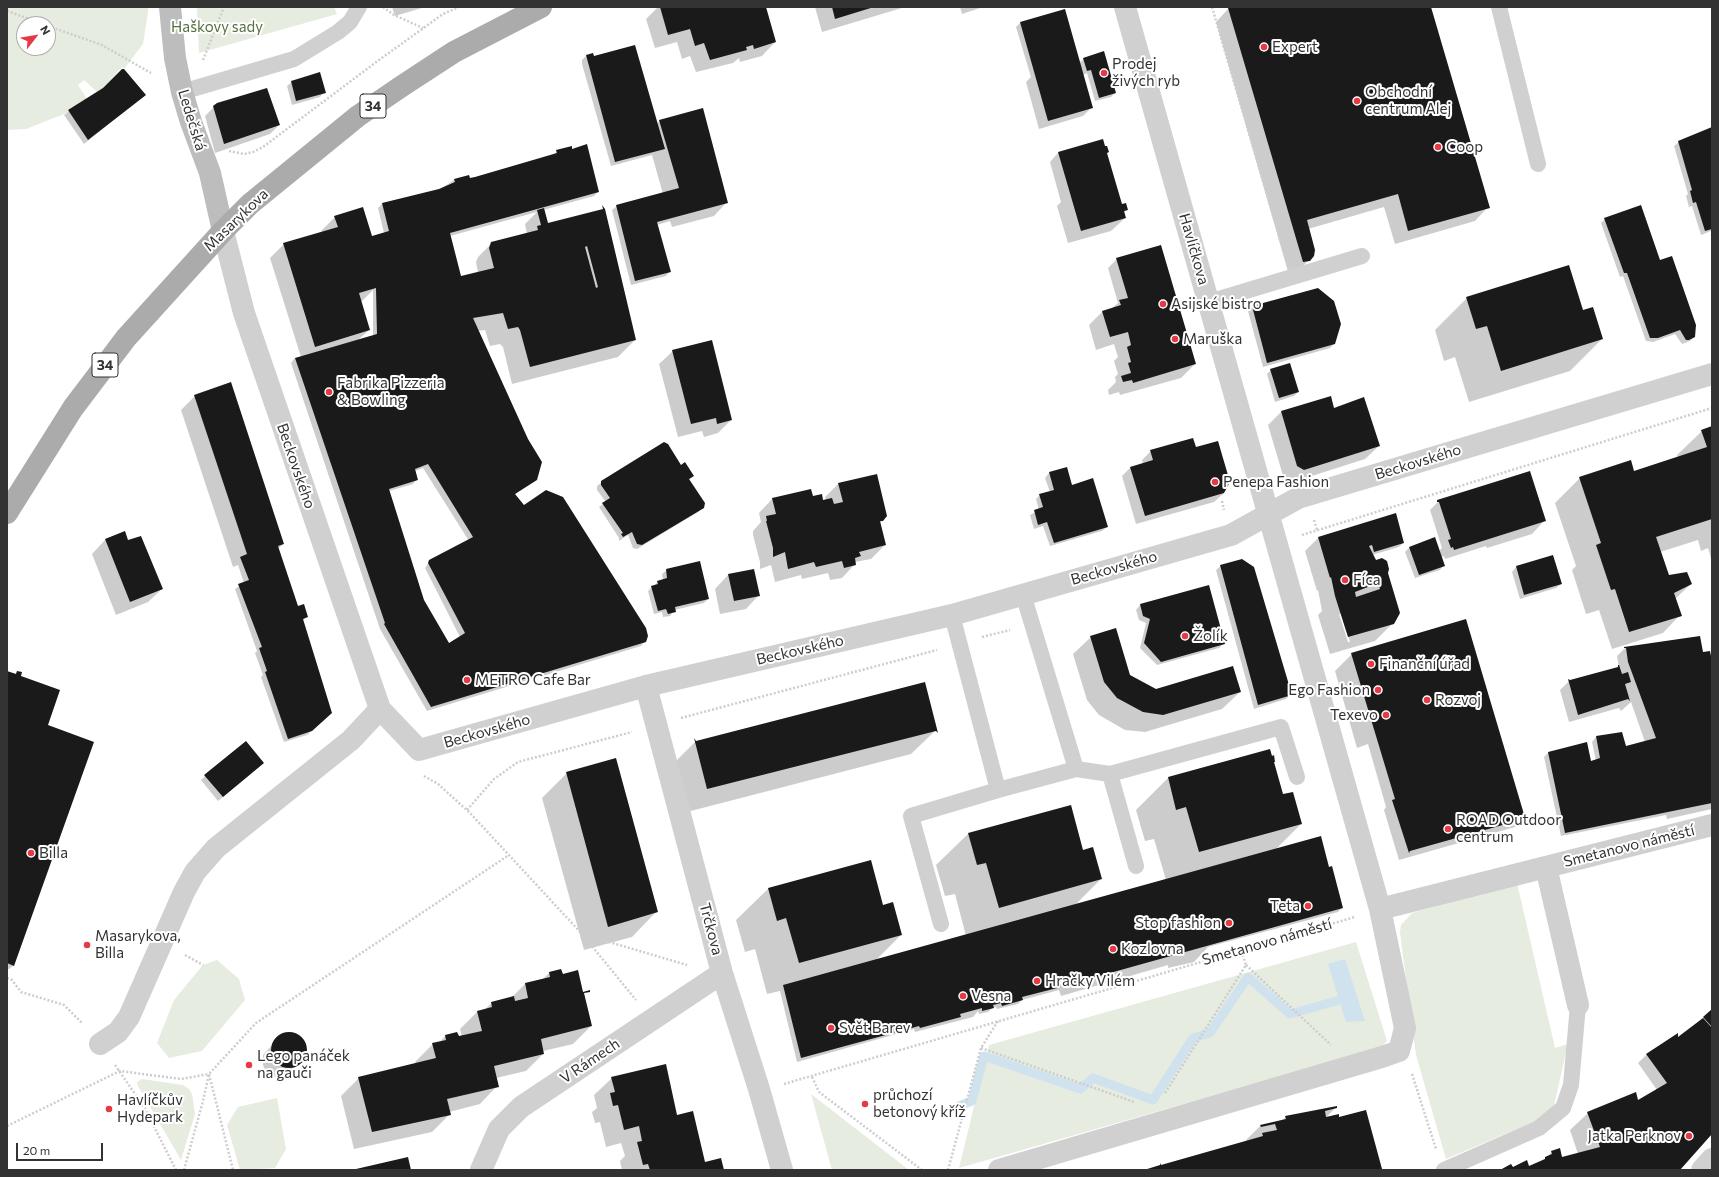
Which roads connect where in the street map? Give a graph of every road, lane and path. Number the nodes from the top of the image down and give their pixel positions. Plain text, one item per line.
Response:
1 (170, 7) edge
2 (224, 7) edge
3 (359, 7) edge
4 (383, 7) edge
5 (541, 7) edge
6 (1125, 7) edge
7 (1212, 7) edge
8 (1499, 7) edge
9 (7, 11) edge
10 (21, 16) edge
11 (423, 28) dead end
12 (56, 29) edge
13 (202, 62) dead end
14 (182, 92) junction
15 (1538, 164) dead end
16 (223, 231) junction
17 (1362, 256) dead end
18 (1291, 277) junction
19 (1209, 302) junction
20 (1712, 374) edge
21 (1712, 408) edge
22 (1269, 513) junction
23 (7, 514) edge
24 (1317, 530) dead end
25 (1023, 594) junction
26 (952, 615) junction
27 (646, 686) junction
28 (380, 709) junction
29 (632, 740) dead end
30 (419, 750) junction
31 (1076, 768) junction
32 (1110, 774) junction
33 (1297, 777) dead end
34 (998, 790) junction
35 (467, 810) junction
36 (1712, 825) edge
37 (509, 855) junction
38 (1136, 866) dead end
39 (1546, 867) junction
40 (1380, 909) junction
41 (941, 924) dead end
42 (582, 934) junction
43 (1241, 950) junction
44 (687, 961) dead end
45 (686, 965) junction
46 (1246, 965) junction
47 (683, 970) dead end
48 (722, 973) junction
49 (7, 978) edge
50 (1578, 1005) joint
51 (641, 1006) dead end
52 (998, 1020) junction
53 (86, 1027) dead end
54 (981, 1048) junction
55 (105, 1051) joint
56 (1399, 1051) junction
57 (1353, 1066) junction
58 (120, 1071) junction
59 (209, 1074) junction
60 (812, 1077) junction
61 (759, 1090) junction
62 (1155, 1116) junction
63 (7, 1126) edge
64 (1441, 1163) edge
65 (176, 1170) edge
66 (184, 1170) edge
67 (233, 1170) edge
68 (481, 1170) edge
69 (782, 1170) edge
70 (922, 1170) edge
71 (948, 1170) edge
72 (999, 1170) edge

1 - 14 main road, Ledečská
2 - 13 path
3 - 14 lane
4 - 11 path
5 - 16 main road, Masarykova / 34
6 - 19 street, Havlíčkova
7 - 18 path
8 - 15 lane
9 - 10 path
12 - 14 path
14 - 16 main road, Ledečská
16 - 23 main road, Masarykova / 34
16 - 28 street, Beckovského
17 - 18 lane
18 - 19 lane
19 - 22 street, Havlíčkova
20 - 22 street, Beckovského
21 - 24 path
22 - 25 street, Beckovského
22 - 40 street, Havlíčkova
25 - 26 street, Beckovského
25 - 31 lane
26 - 27 street, Beckovského
26 - 34 lane
27 - 30 street, Beckovského
27 - 48 street, Trčkova
28 - 30 street, Beckovského
28 - 55 street
29 - 35 path
30 - 35 path
31 - 32 lane
31 - 34 lane
32 - 33 lane
32 - 38 lane
34 - 41 lane
35 - 37 path
36 - 39 street, Smetanovo náměstí
37 - 42 path
37 - 59 path
39 - 40 street, Smetanovo náměstí
39 - 50 street, Smetanovo náměstí
40 - 43 path, Smetanovo náměstí
40 - 56 street, Havlíčkova
42 - 45 path
42 - 51 path
43 - 46 path
43 - 52 path, Smetanovo náměstí
44 - 45 path
45 - 47 path
45 - 48 path
46 - 57 path
46 - 62 path
48 - 61 street, Trčkova
48 - 68 street, V Rámech
49 - 53 path
50 - 64 lane, Smetanovo náměstí
52 - 54 path
52 - 60 path, Smetanovo náměstí
54 - 62 path
54 - 71 path
55 - 58 path
56 - 57 street
56 - 64 path
57 - 62 street
58 - 59 path
58 - 63 path
58 - 65 path
59 - 66 path
59 - 67 path
60 - 61 path, Smetanovo náměstí
60 - 70 path
61 - 69 street, Trčkova
62 - 72 street

